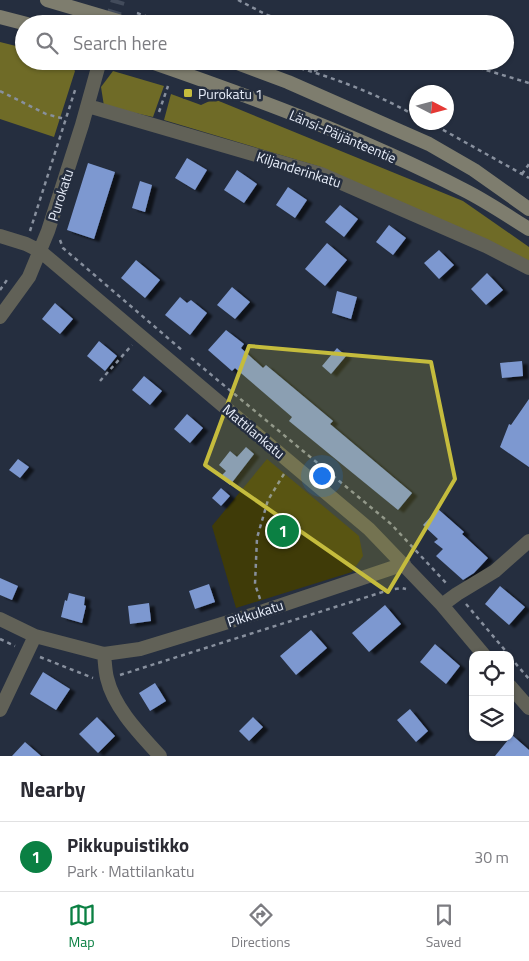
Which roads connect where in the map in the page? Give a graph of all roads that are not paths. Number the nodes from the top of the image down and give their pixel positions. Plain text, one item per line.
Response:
1 (47, 0) edge
2 (98, 15) edge
3 (0, 17) edge
4 (15, 21) edge
5 (97, 70) edge
6 (172, 70) edge
7 (256, 70) edge
8 (88, 106) junction
9 (529, 209) edge
10 (529, 229) edge
11 (0, 236) edge
12 (40, 251) junction
13 (529, 268) edge
14 (0, 317) edge
15 (529, 541) edge
16 (404, 564) junction
17 (442, 605) junction
18 (0, 619) edge
19 (35, 636) junction
20 (481, 651) edge
21 (104, 654) junction
22 (514, 691) edge
23 (529, 708) edge
24 (0, 710) edge
25 (160, 756) edge

1 - 2 main road
3 - 4 main road
5 - 8 street, Purokatu
6 - 10 main road, Länsi-Päijänteentie
7 - 9 main road, Länsi-Päijänteentie
8 - 12 street, Purokatu
8 - 13 street, Kiljanderinkatu
11 - 12 street, Mattilankatu
12 - 14 street, Purokatu
12 - 16 street, Mattilankatu
15 - 17 street
16 - 17 street, Mattilankatu
16 - 21 street, Pikkukatu
17 - 20 street, Mattilankatu
18 - 19 street
19 - 21 street
19 - 24 street
21 - 25 street
22 - 23 street

